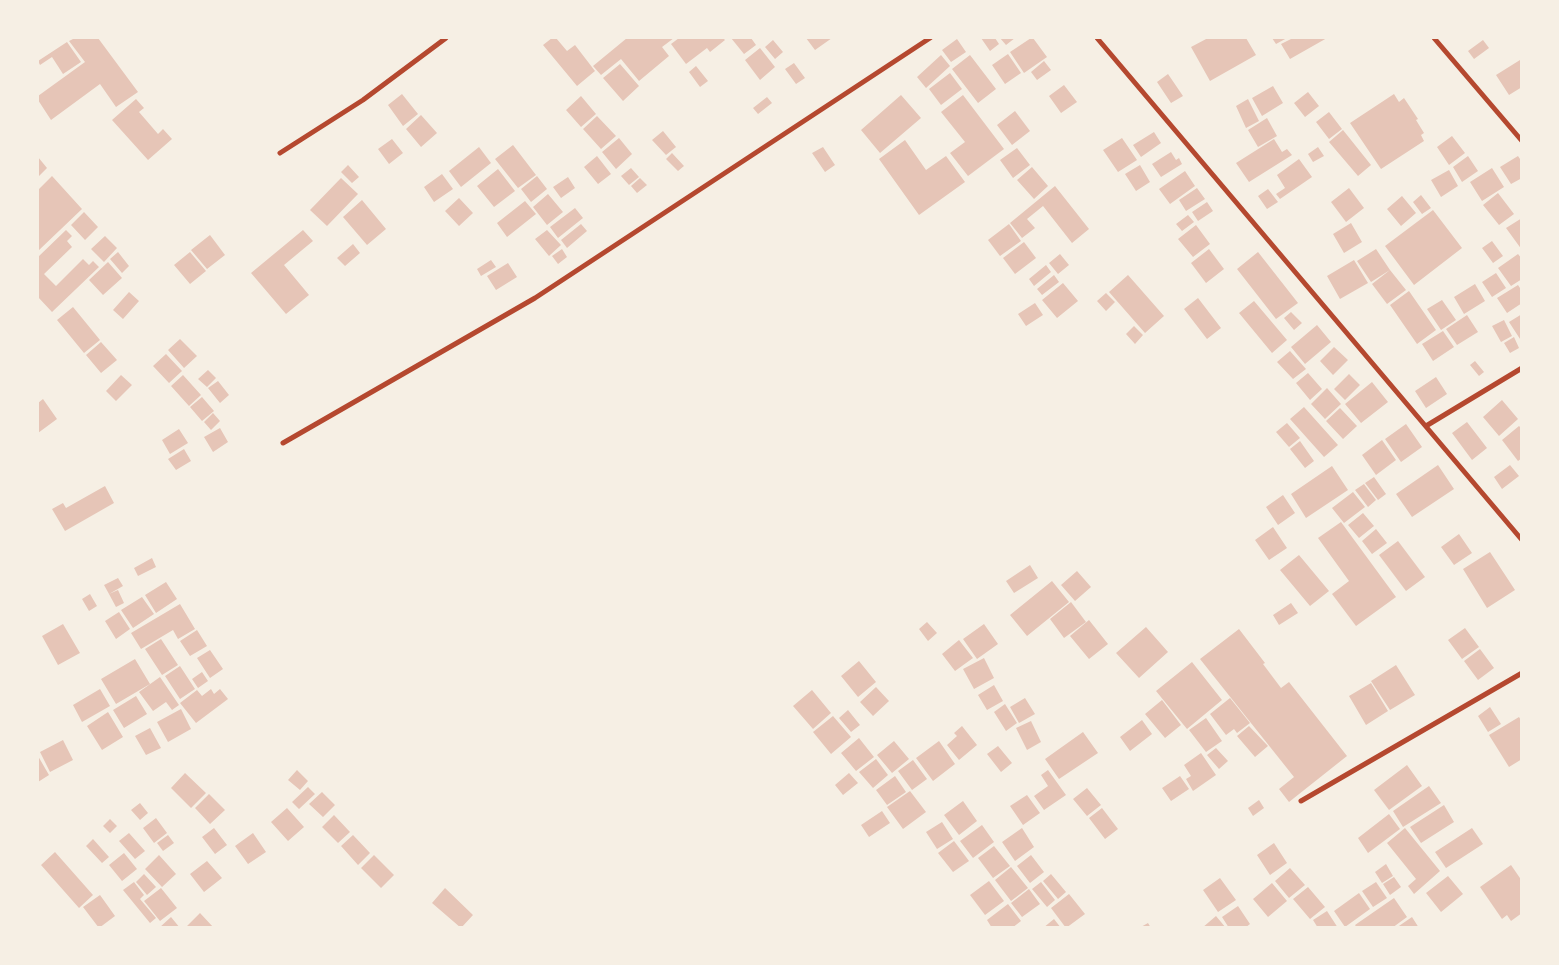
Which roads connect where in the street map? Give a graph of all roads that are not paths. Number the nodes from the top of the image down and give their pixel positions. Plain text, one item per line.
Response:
1 (446, 38) edge
2 (930, 38) edge
3 (1097, 38) edge
4 (1434, 38) edge
5 (1522, 141) edge
6 (280, 153) dead end
7 (1522, 368) edge
8 (1426, 426) junction
9 (283, 443) dead end
10 (1522, 540) edge
11 (1522, 673) edge
12 (1302, 801) dead end

1 - 6 street
2 - 9 street
3 - 8 street
4 - 5 street
7 - 8 street
8 - 10 street
11 - 12 street

